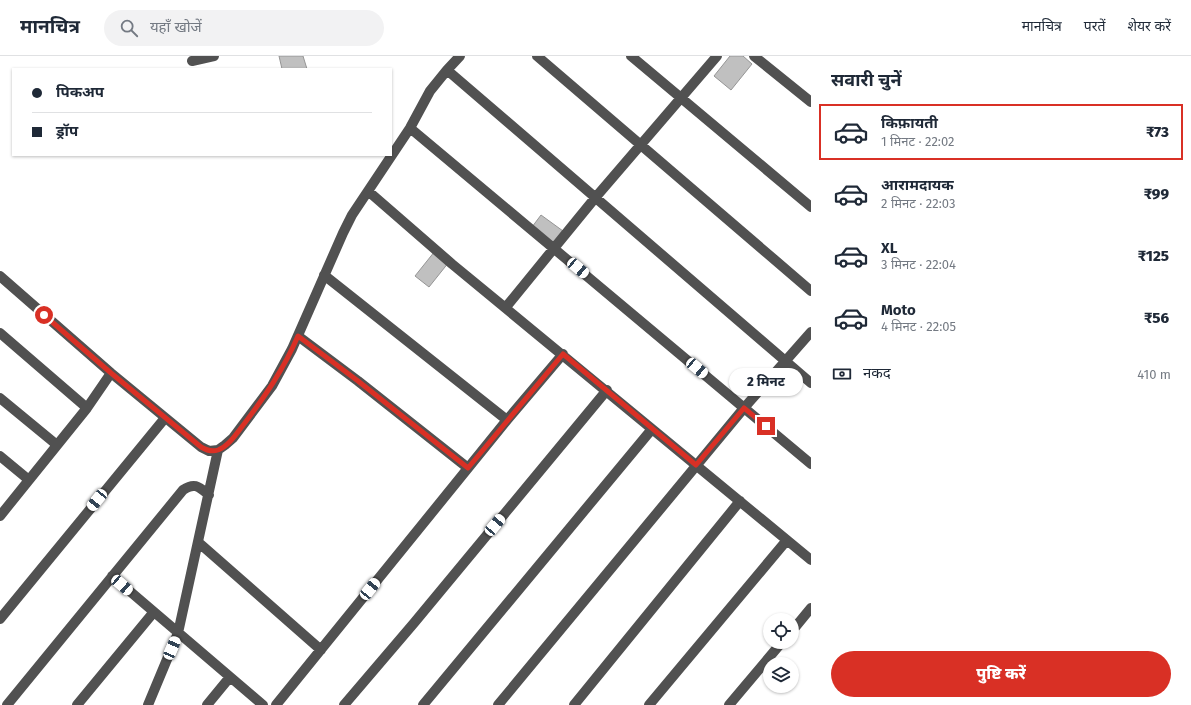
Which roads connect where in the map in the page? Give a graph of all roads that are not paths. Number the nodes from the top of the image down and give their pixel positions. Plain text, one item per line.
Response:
1 (214, 56) edge
2 (460, 56) edge
3 (538, 56) edge
4 (631, 56) edge
5 (717, 56) edge
6 (754, 56) edge
7 (192, 61) dead end
8 (447, 70) junction
9 (681, 99) junction
10 (811, 102) edge
11 (410, 128) junction
12 (641, 145) junction
13 (392, 155) edge
14 (391, 156) edge
15 (368, 191) junction
16 (595, 198) junction
17 (811, 207) edge
18 (554, 247) junction
19 (324, 275) junction
20 (0, 276) edge
21 (811, 291) edge
22 (506, 307) junction
23 (811, 332) edge
24 (0, 333) edge
25 (298, 336) junction
26 (563, 354) junction
27 (785, 361) junction
28 (111, 373) junction
29 (811, 382) edge
30 (607, 390) junction
31 (0, 398) edge
32 (87, 408) junction
33 (744, 408) junction
34 (165, 418) junction
35 (507, 420) junction
36 (652, 429) junction
37 (57, 445) junction
38 (218, 450) junction
39 (0, 456) edge
40 (811, 464) edge
41 (696, 465) junction
42 (468, 468) junction
43 (29, 480) junction
44 (209, 495) junction
45 (740, 501) junction
46 (0, 516) edge
47 (787, 540) junction
48 (198, 542) junction
49 (811, 560) edge
50 (112, 576) junction
51 (811, 608) edge
52 (153, 613) junction
53 (0, 619) edge
54 (799, 623) edge
55 (178, 633) junction
56 (776, 649) edge
57 (321, 650) junction
58 (230, 677) junction
59 (7, 705) edge
60 (77, 705) edge
61 (148, 705) edge
62 (207, 705) edge
63 (262, 705) edge
64 (276, 705) edge
65 (344, 705) edge
66 (423, 705) edge
67 (498, 705) edge
68 (574, 705) edge
69 (649, 705) edge
70 (729, 705) edge

1 - 7 street
2 - 8 street
3 - 12 street
4 - 9 street
5 - 9 street
6 - 10 street
8 - 11 street
8 - 16 street
9 - 12 street
9 - 17 street
11 - 13 street
11 - 18 street
12 - 16 street
12 - 21 street
14 - 15 street
15 - 19 street
15 - 22 street
16 - 18 street
16 - 27 street
18 - 22 street
18 - 33 street
19 - 25 street
19 - 35 street
20 - 28 street
22 - 26 street
23 - 27 street
24 - 32 street
25 - 38 street
25 - 42 street
26 - 30 street
26 - 35 street
27 - 29 street
27 - 33 street
28 - 32 street
28 - 34 street
30 - 36 street
30 - 65 street
31 - 37 street
32 - 37 street
33 - 40 street
33 - 41 street
34 - 38 street
34 - 53 street
35 - 42 street
36 - 41 street
36 - 66 street
37 - 43 street
38 - 44 street
39 - 43 street
41 - 45 street
41 - 67 street
42 - 57 street
43 - 46 street
44 - 48 street
44 - 50 street
45 - 47 street
45 - 68 street
47 - 49 street
47 - 69 street
48 - 55 street
48 - 57 street
50 - 52 street
50 - 59 street
51 - 54 street
52 - 55 street
52 - 60 street
55 - 58 street
55 - 61 street
56 - 70 street
57 - 64 street
58 - 62 street
58 - 63 street

